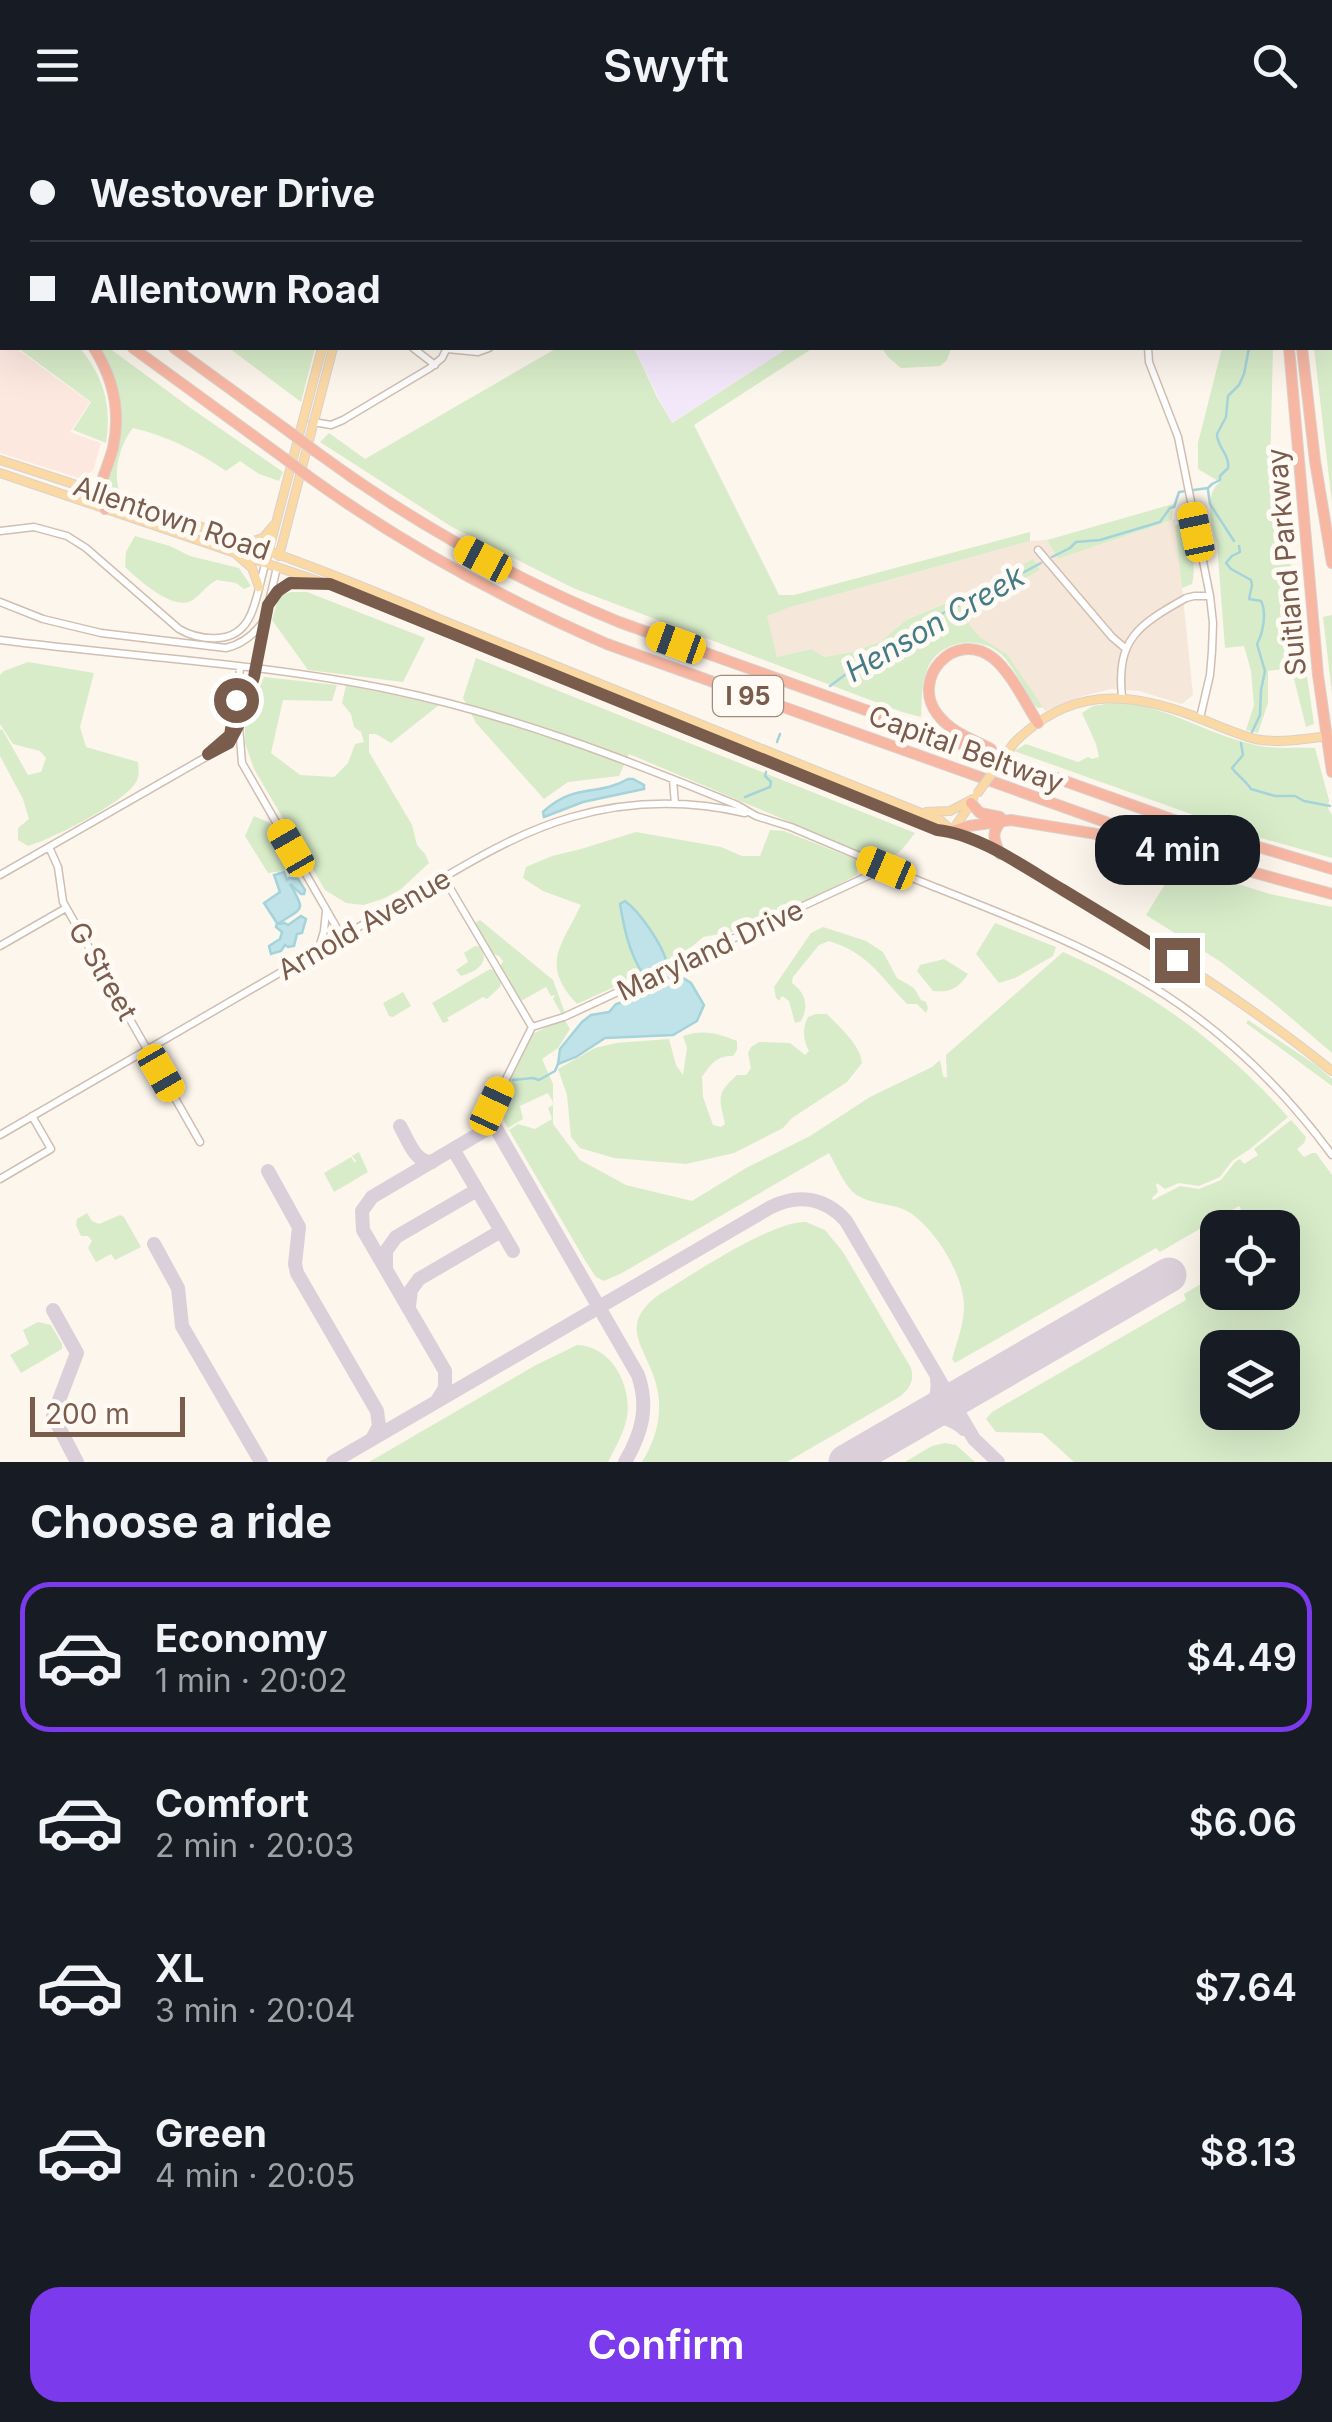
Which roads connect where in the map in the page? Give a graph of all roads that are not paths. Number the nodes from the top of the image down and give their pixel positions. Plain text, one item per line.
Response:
1 (95, 350) edge
2 (136, 350) edge
3 (177, 350) edge
4 (321, 350) edge
5 (332, 350) edge
6 (416, 350) edge
7 (446, 350) edge
8 (1148, 350) edge
9 (1289, 350) edge
10 (1302, 350) edge
11 (435, 365) junction
12 (313, 422) junction
13 (0, 460) edge
14 (0, 472) edge
15 (98, 492) junction
16 (105, 509) junction
17 (277, 522) junction
18 (0, 531) edge
19 (284, 535) junction
20 (248, 543) junction
21 (225, 548) junction
22 (1038, 550) dead end
23 (274, 552) junction
24 (266, 562) junction
25 (306, 563) junction
26 (1332, 563) edge
27 (277, 566) junction
28 (330, 584) junction
29 (259, 586) junction
30 (1210, 596) junction
31 (0, 602) edge
32 (268, 605) junction
33 (264, 619) junction
34 (442, 625) junction
35 (0, 640) edge
36 (1125, 648) junction
37 (240, 668) junction
38 (256, 669) junction
39 (1122, 698) junction
40 (1200, 718) junction
41 (1038, 723) junction
42 (238, 726) junction
43 (694, 726) junction
44 (1329, 736) edge
45 (230, 750) junction
46 (1022, 766) junction
47 (1332, 772) edge
48 (673, 780) junction
49 (974, 799) junction
50 (675, 804) junction
51 (915, 811) junction
52 (756, 816) junction
53 (1007, 820) junction
54 (952, 831) junction
55 (49, 846) junction
56 (1000, 854) junction
57 (1214, 860) junction
58 (886, 868) junction
59 (1332, 869) edge
60 (0, 875) edge
61 (444, 878) junction
62 (1332, 894) edge
63 (66, 908) junction
64 (326, 910) junction
65 (342, 936) junction
66 (0, 946) edge
67 (318, 950) junction
68 (532, 1028) junction
69 (147, 1048) junction
70 (1332, 1071) edge
71 (492, 1106) dead end
72 (32, 1116) junction
73 (0, 1135) edge
74 (200, 1142) dead end
75 (1332, 1154) edge
76 (0, 1178) edge

1 - 15 highway
2 - 57 highway, Capital Beltway / I 95, bridge
3 - 46 highway, Capital Beltway / I 95, bridge
4 - 17 main road
5 - 12 main road
6 - 11 street
7 - 11 street
8 - 30 street
9 - 44 highway, Suitland Parkway
10 - 26 highway, Suitland Parkway
11 - 12 street
12 - 19 main road
13 - 15 main road, Allentown Road
14 - 16 main road, Allentown Road
15 - 16 highway
15 - 20 main road, Allentown Road
16 - 21 main road, Allentown Road
17 - 20 main road
17 - 23 main road
18 - 29 street
19 - 23 main road
19 - 25 main road
20 - 23 main road, Allentown Road
21 - 24 main road, Allentown Road
21 - 29 main road
22 - 36 street
23 - 24 main road
23 - 25 main road, Allentown Road
23 - 27 main road
24 - 27 main road, Allentown Road
24 - 29 street
25 - 34 main road, Allentown Road
27 - 28 main road, Allentown Road
27 - 32 street
28 - 32 main road
28 - 34 main road, Allentown Road
30 - 36 street
30 - 40 street
31 - 33 street
32 - 33 street
33 - 38 street
34 - 43 main road, Allentown Road
35 - 37 street
36 - 39 street
37 - 38 street
37 - 45 street
38 - 42 street
38 - 48 street
39 - 40 main road
39 - 41 main road
40 - 44 main road
41 - 46 highway
41 - 49 main road, bridge
42 - 45 street
42 - 45 street
43 - 51 main road, Allentown Road
43 - 54 main road, Allentown Road
44 - 47 highway, Suitland Parkway
45 - 55 street
45 - 64 street
46 - 59 highway, Capital Beltway / I 95
48 - 50 street
48 - 52 street
49 - 51 main road
49 - 53 highway
49 - 54 main road
50 - 52 street, Arnold Avenue
50 - 61 street, Arnold Avenue
51 - 54 main road, Allentown Road
52 - 58 street
53 - 54 highway
53 - 56 highway
53 - 57 highway
54 - 56 main road, Allentown Road
55 - 60 street
55 - 63 street, G Street
56 - 70 main road, Allentown Road
57 - 62 highway, Capital Beltway / I 95
58 - 68 street, Maryland Drive
58 - 75 street
61 - 65 street, Arnold Avenue
61 - 68 street
63 - 66 street
63 - 69 street, G Street
64 - 65 street
64 - 67 street
65 - 67 street, Arnold Avenue
67 - 69 street, Arnold Avenue
68 - 71 street
69 - 72 street, Arnold Avenue
69 - 74 street, G Street
72 - 73 street, Arnold Avenue
72 - 76 street

